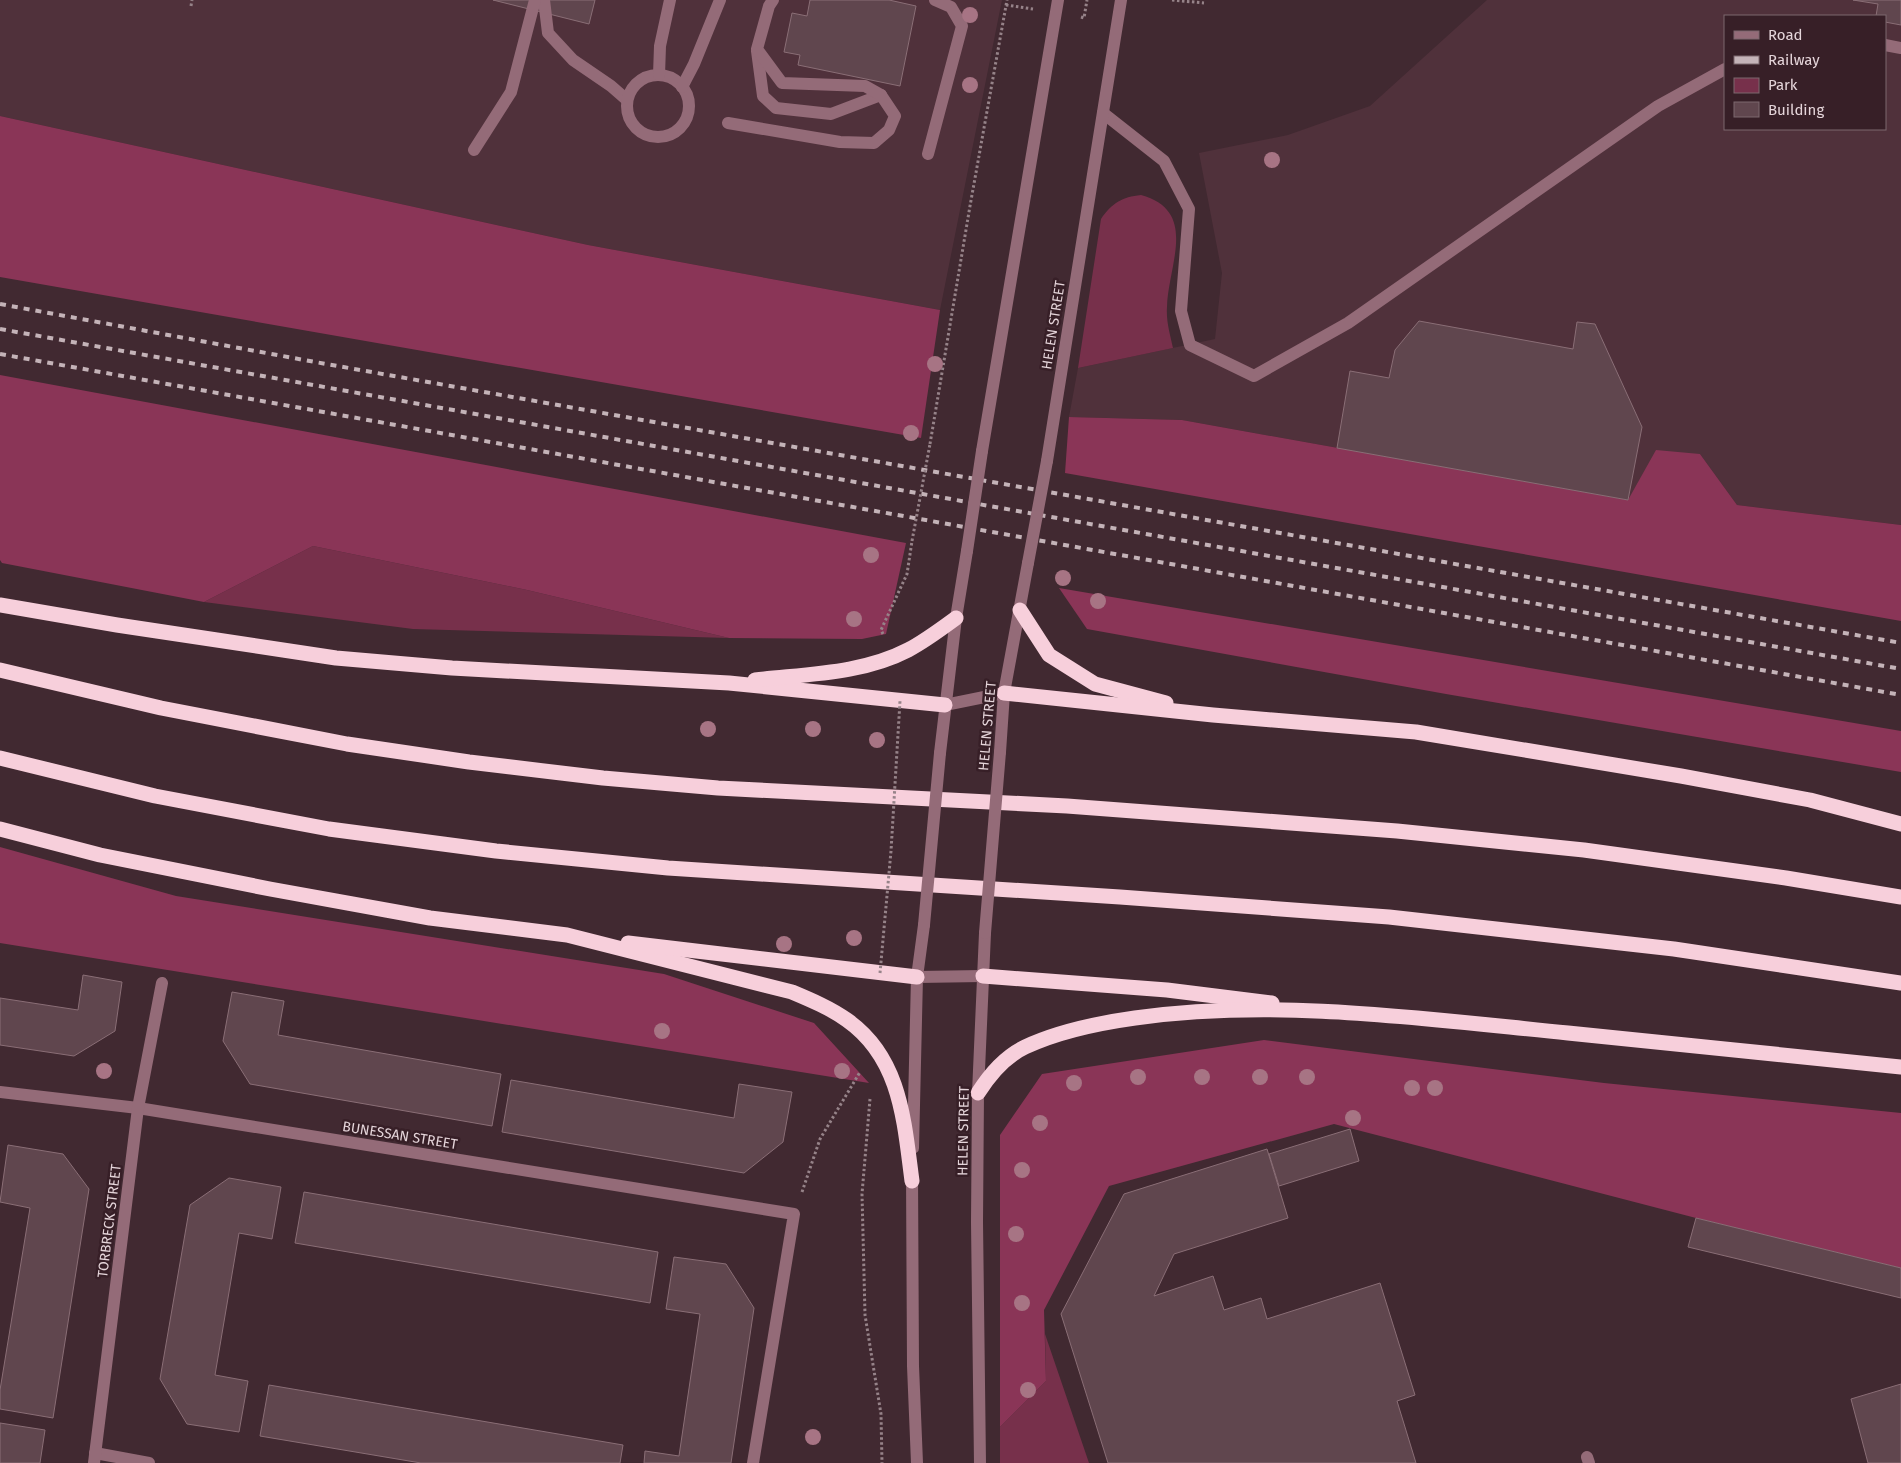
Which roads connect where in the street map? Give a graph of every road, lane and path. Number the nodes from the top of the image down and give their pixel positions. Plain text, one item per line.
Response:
1 (192, 0) edge
2 (535, 0) edge
3 (544, 0) edge
4 (670, 0) edge
5 (720, 0) edge
6 (773, 0) edge
7 (935, 0) edge
8 (1007, 0) edge
9 (1058, 0) edge
10 (1121, 0) edge
11 (1172, 0) edge
12 (1204, 3) dead end
13 (191, 6) dead end
14 (1886, 46) edge
15 (1901, 48) edge
16 (757, 49) junction
17 (1724, 70) edge
18 (659, 75) junction
19 (682, 87) junction
20 (881, 95) junction
21 (627, 100) junction
22 (1103, 113) junction
23 (728, 124) dead end
24 (474, 150) dead end
25 (928, 154) dead end
26 (0, 605) edge
27 (1020, 610) junction
28 (956, 618) junction
29 (894, 656) junction
30 (0, 670) edge
31 (729, 683) junction
32 (1004, 693) junction
33 (900, 701) junction
34 (945, 705) junction
35 (1213, 715) junction
36 (0, 758) edge
37 (1901, 824) edge
38 (0, 829) edge
39 (1901, 898) edge
40 (567, 935) junction
41 (880, 973) junction
42 (983, 976) junction
43 (917, 977) junction
44 (162, 983) dead end
45 (1901, 983) edge
46 (1335, 1011) junction
47 (856, 1064) dead end
48 (1901, 1067) edge
49 (860, 1072) junction
50 (863, 1079) dead end
51 (0, 1092) edge
52 (870, 1093) dead end
53 (978, 1093) junction
54 (138, 1108) junction
55 (912, 1181) junction
56 (794, 1214) junction
57 (94, 1458) edge
58 (149, 1463) edge
59 (753, 1463) edge
60 (882, 1463) edge
61 (916, 1463) edge
62 (980, 1463) edge

1 - 13 path
2 - 24 street
3 - 21 street
4 - 18 street
5 - 19 street
6 - 16 street
7 - 25 street
8 - 29 path, bridge
9 - 28 street, bridge
10 - 22 street, HELEN STREET
11 - 12 path
14 - 15 street
16 - 20 street
16 - 20 street
17 - 22 street
18 - 19 street
18 - 21 street
19 - 21 street
20 - 23 street
22 - 27 street, HELEN STREET, bridge
26 - 31 highway
27 - 32 street, HELEN STREET
27 - 35 highway
28 - 29 highway
28 - 34 street
29 - 31 highway
30 - 39 highway
31 - 33 highway
32 - 34 street
32 - 35 highway
32 - 42 street, HELEN STREET, bridge
33 - 34 highway
33 - 41 path, bridge
34 - 43 street, bridge
35 - 37 highway
36 - 45 highway
38 - 40 highway
40 - 41 highway
40 - 55 highway
41 - 43 highway
42 - 43 street
42 - 46 highway
42 - 53 street, HELEN STREET
43 - 55 street
44 - 54 street, TORBRECK STREET
46 - 48 highway
46 - 53 highway
47 - 49 path
49 - 50 path
49 - 56 path
51 - 54 street, BUNESSAN STREET
52 - 60 path
53 - 62 street, HELEN STREET
54 - 56 street, BUNESSAN STREET
54 - 57 street, TORBRECK STREET
55 - 61 street
56 - 59 street
57 - 58 street

